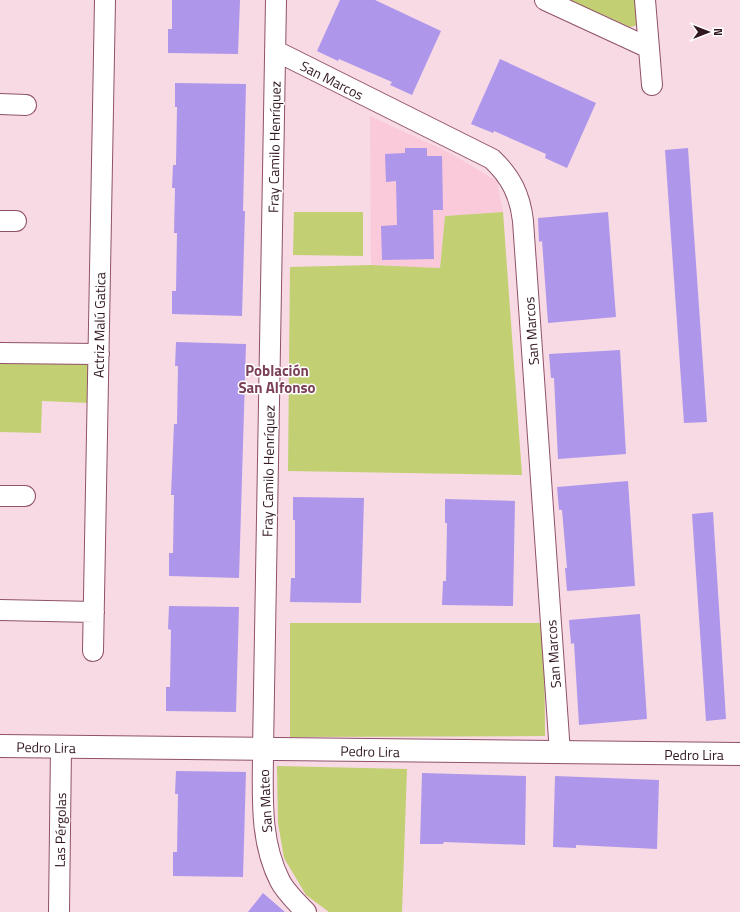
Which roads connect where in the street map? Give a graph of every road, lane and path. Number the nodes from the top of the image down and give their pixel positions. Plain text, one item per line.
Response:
1 (105, 0) edge
2 (276, 0) edge
3 (545, 0) edge
4 (645, 0) edge
5 (649, 48) junction
6 (276, 51) junction
7 (652, 84) dead end
8 (0, 104) edge
9 (26, 105) dead end
10 (0, 353) edge
11 (99, 354) junction
12 (0, 496) edge
13 (25, 496) dead end
14 (0, 610) edge
15 (94, 612) junction
16 (93, 651) dead end
17 (0, 746) edge
18 (61, 747) junction
19 (263, 749) junction
20 (560, 753) junction
21 (740, 754) edge
22 (59, 912) edge
23 (306, 912) edge

1 - 11 street, Actriz Malú Gatica
2 - 6 street, Fray Camilo Henríquez
3 - 5 street
4 - 5 street
5 - 7 street
6 - 19 street, Fray Camilo Henríquez
6 - 20 street, San Marcos
8 - 9 street
10 - 11 street
11 - 15 street, Actriz Malú Gatica
12 - 13 street
14 - 15 street
15 - 16 street, Actriz Malú Gatica
17 - 18 street, Pedro Lira
18 - 19 street, Pedro Lira
18 - 22 street, Las Pérgolas
19 - 20 street, Pedro Lira
19 - 23 street, San Mateo
20 - 21 street, Pedro Lira

